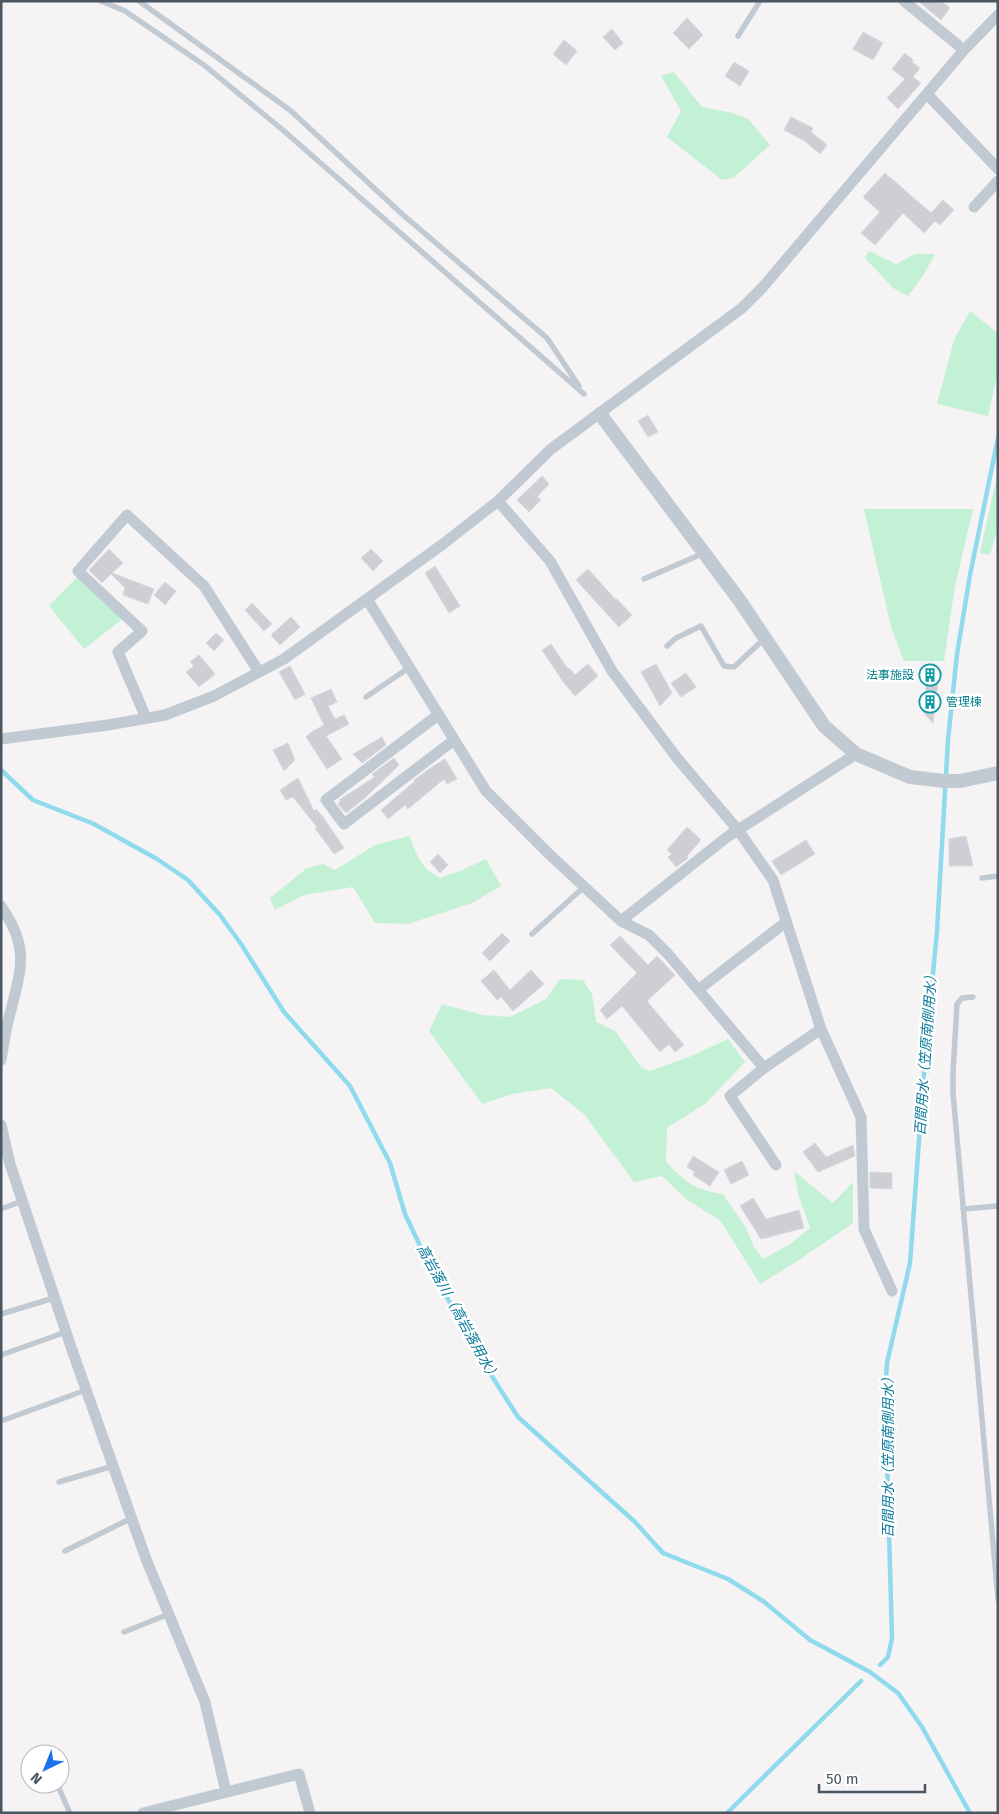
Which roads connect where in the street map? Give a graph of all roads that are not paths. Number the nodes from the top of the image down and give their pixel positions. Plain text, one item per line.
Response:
1 (101, 1) edge
2 (139, 1) edge
3 (760, 1) edge
4 (904, 1) edge
5 (998, 15) edge
6 (738, 36) dead end
7 (964, 50) junction
8 (927, 94) junction
9 (998, 169) edge
10 (998, 181) edge
11 (974, 207) dead end
12 (600, 414) junction
13 (498, 501) junction
14 (704, 553) junction
15 (644, 579) dead end
16 (367, 599) junction
17 (765, 638) junction
18 (666, 646) dead end
19 (410, 667) junction
20 (258, 672) junction
21 (366, 697) dead end
22 (438, 715) junction
23 (146, 718) junction
24 (1, 739) edge
25 (454, 740) junction
26 (856, 754) junction
27 (998, 774) edge
28 (738, 830) junction
29 (998, 876) edge
30 (982, 878) dead end
31 (584, 887) junction
32 (1, 906) edge
33 (621, 922) junction
34 (786, 922) junction
35 (532, 934) dead end
36 (698, 990) junction
37 (973, 997) dead end
38 (821, 1029) junction
39 (1, 1060) edge
40 (764, 1068) junction
41 (2, 1133) edge
42 (776, 1165) dead end
43 (22, 1200) junction
44 (998, 1206) edge
45 (963, 1208) junction
46 (1, 1209) edge
47 (892, 1290) dead end
48 (54, 1298) junction
49 (1, 1314) edge
50 (66, 1332) junction
51 (1, 1355) edge
52 (86, 1390) junction
53 (4, 1420) dead end
54 (113, 1466) junction
55 (59, 1482) dead end
56 (132, 1518) junction
57 (65, 1551) dead end
58 (997, 1591) edge
59 (998, 1599) edge
60 (169, 1614) junction
61 (124, 1632) dead end
62 (226, 1792) junction
63 (61, 1794) edge
64 (70, 1813) edge
65 (143, 1813) edge
66 (310, 1813) edge

1 - 2 lane
3 - 6 lane
4 - 7 street
5 - 7 street
7 - 8 street
8 - 9 street
8 - 12 street
10 - 11 street
12 - 13 street
12 - 14 street
13 - 16 street
13 - 28 street
14 - 15 lane
14 - 17 street
16 - 19 street
16 - 20 street
17 - 18 lane
17 - 26 street
19 - 21 lane
19 - 22 street
20 - 23 street
20 - 23 street
22 - 25 street
22 - 25 street
23 - 24 street
25 - 31 street
26 - 27 street
26 - 28 street
28 - 33 street
28 - 34 street
29 - 30 lane
31 - 33 street
31 - 35 lane
32 - 39 street
33 - 36 street
34 - 36 street
34 - 38 street
36 - 40 street
37 - 45 lane
38 - 40 street
38 - 47 street
40 - 42 street
41 - 43 street
43 - 46 lane
43 - 48 street
44 - 45 lane
45 - 58 lane
48 - 49 lane
48 - 50 street
50 - 51 lane
50 - 52 street
52 - 53 lane
52 - 54 street
54 - 55 lane
54 - 56 street
56 - 57 lane
56 - 60 street
58 - 59 lane
60 - 61 lane
60 - 62 street
62 - 65 street
62 - 66 street
63 - 64 lane

